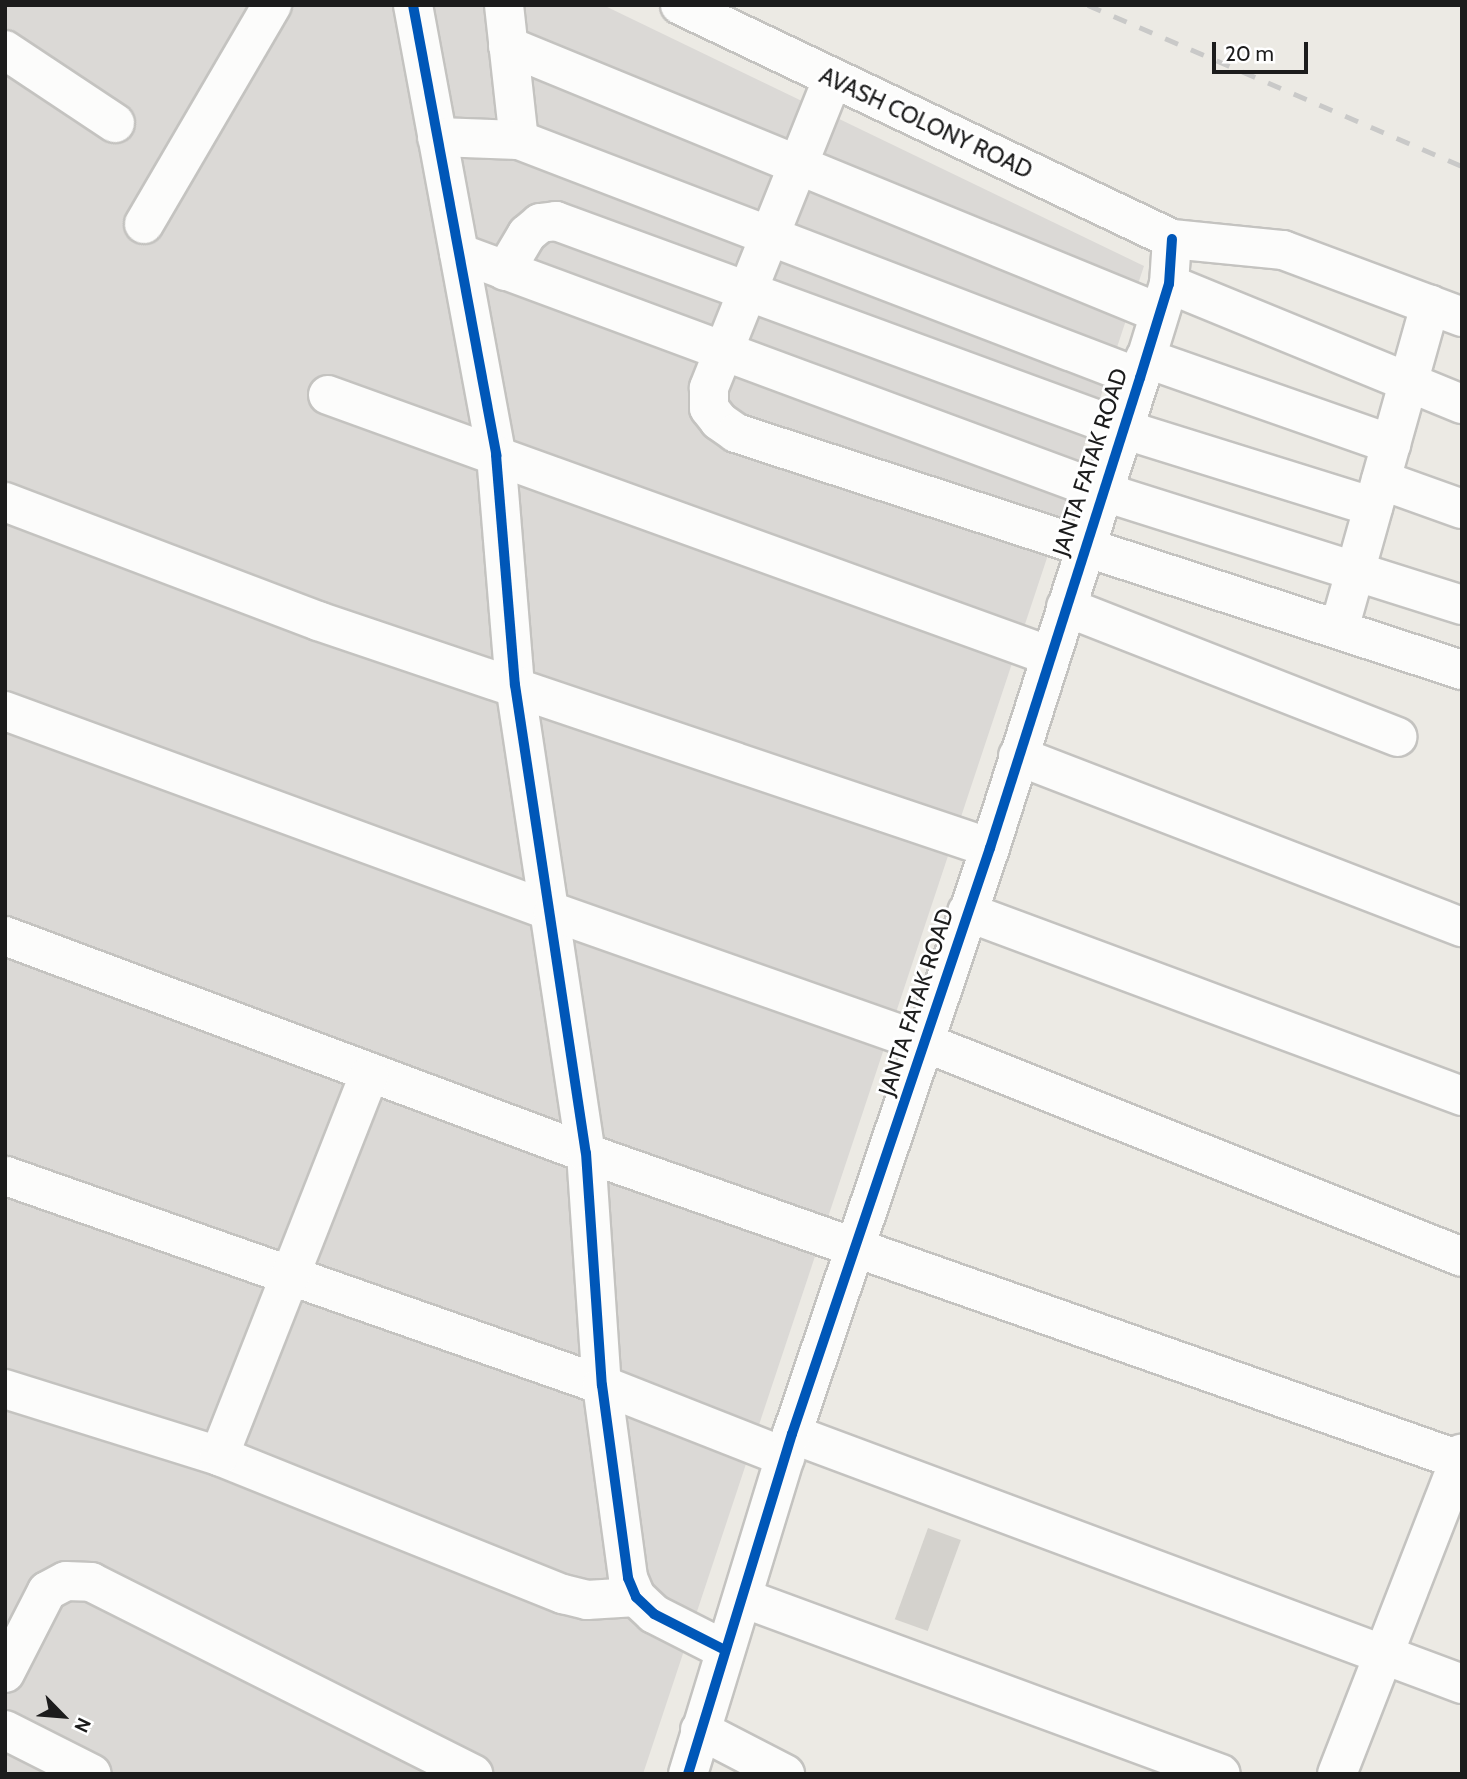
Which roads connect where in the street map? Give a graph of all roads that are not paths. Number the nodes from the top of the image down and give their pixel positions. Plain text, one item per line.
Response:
1 (272, 5) edge
2 (413, 5) edge
3 (504, 5) edge
4 (680, 5) edge
5 (508, 46) junction
6 (5, 50) edge
7 (832, 80) junction
8 (116, 122) dead end
9 (437, 137) junction
10 (519, 140) junction
11 (796, 163) junction
12 (144, 224) dead end
13 (769, 233) junction
14 (1172, 239) junction
15 (459, 253) junction
16 (505, 271) junction
17 (748, 289) junction
18 (1164, 298) junction
19 (1446, 311) edge
20 (723, 351) junction
21 (1143, 368) junction
22 (1408, 382) junction
23 (328, 395) dead end
24 (1462, 404) edge
25 (1123, 429) junction
26 (1391, 443) junction
27 (496, 455) junction
28 (1104, 492) junction
29 (1377, 494) junction
30 (5, 502) edge
31 (1462, 509) edge
32 (1085, 548) junction
33 (1355, 570) junction
34 (1462, 605) edge
35 (1066, 607) junction
36 (1339, 629) junction
37 (1050, 656) junction
38 (1462, 670) edge
39 (515, 685) junction
40 (5, 711) edge
41 (1397, 737) dead end
42 (1018, 757) junction
43 (990, 848) junction
44 (553, 912) junction
45 (967, 912) junction
46 (1462, 927) edge
47 (5, 936) edge
48 (926, 1043) junction
49 (369, 1074) junction
50 (1462, 1096) edge
51 (586, 1153) junction
52 (6, 1176) edge
53 (857, 1248) junction
54 (1462, 1257) edge
55 (290, 1276) junction
56 (602, 1385) junction
57 (5, 1389) edge
58 (789, 1446) junction
59 (219, 1456) junction
60 (1461, 1458) edge
61 (636, 1597) junction
62 (743, 1598) junction
63 (723, 1649) junction
64 (1385, 1656) junction
65 (5, 1673) edge
66 (1462, 1684) edge
67 (5, 1730) edge
68 (700, 1730) junction
69 (92, 1774) edge
70 (473, 1774) edge
71 (688, 1774) edge
72 (785, 1774) edge
73 (1221, 1774) edge
74 (1337, 1774) edge

1 - 12 street
2 - 9 street
3 - 5 street
4 - 7 street, AVASH COLONY ROAD
5 - 10 street
5 - 11 street
6 - 8 street
7 - 11 street
7 - 14 street, AVASH COLONY ROAD
9 - 10 street
9 - 15 street
10 - 13 street
11 - 13 street
11 - 18 street
13 - 17 street
13 - 21 street
14 - 18 street, JANTA FATAK ROAD
14 - 19 street, AVASH COLONY ROAD
15 - 16 street
15 - 27 street
16 - 17 street
16 - 20 street
17 - 20 street
17 - 25 street
18 - 21 street, JANTA FATAK ROAD
18 - 22 street
19 - 22 street
20 - 28 street
20 - 32 street
21 - 25 street, JANTA FATAK ROAD
21 - 26 street
22 - 24 street
22 - 26 street
23 - 27 street
25 - 28 street, JANTA FATAK ROAD
25 - 29 street
26 - 29 street
27 - 37 street
27 - 39 street
28 - 32 street, JANTA FATAK ROAD
28 - 33 street
29 - 31 street
29 - 33 street
30 - 39 street
32 - 35 street, JANTA FATAK ROAD
32 - 36 street
33 - 34 street
33 - 36 street
35 - 37 street, JANTA FATAK ROAD
35 - 41 street
36 - 38 street
37 - 42 street, JANTA FATAK ROAD
39 - 43 street
39 - 44 street
40 - 44 street
42 - 43 street, JANTA FATAK ROAD
42 - 46 street
43 - 45 street, JANTA FATAK ROAD
44 - 48 street
44 - 51 street
45 - 48 street, JANTA FATAK ROAD
45 - 50 street
47 - 49 street
48 - 53 street, JANTA FATAK ROAD
48 - 54 street
49 - 51 street
49 - 55 street
51 - 53 street
51 - 56 street
52 - 55 street
53 - 58 street, JANTA FATAK ROAD
53 - 60 street
55 - 56 street
55 - 59 street
56 - 58 street
56 - 61 street
57 - 59 street
58 - 62 street, JANTA FATAK ROAD
58 - 64 street
59 - 61 street
60 - 64 street
61 - 63 street
62 - 63 street, JANTA FATAK ROAD
62 - 73 street
63 - 68 street, JANTA FATAK ROAD
64 - 66 street
64 - 74 street
65 - 70 street
67 - 69 street
68 - 71 street, JANTA FATAK ROAD
68 - 72 street

